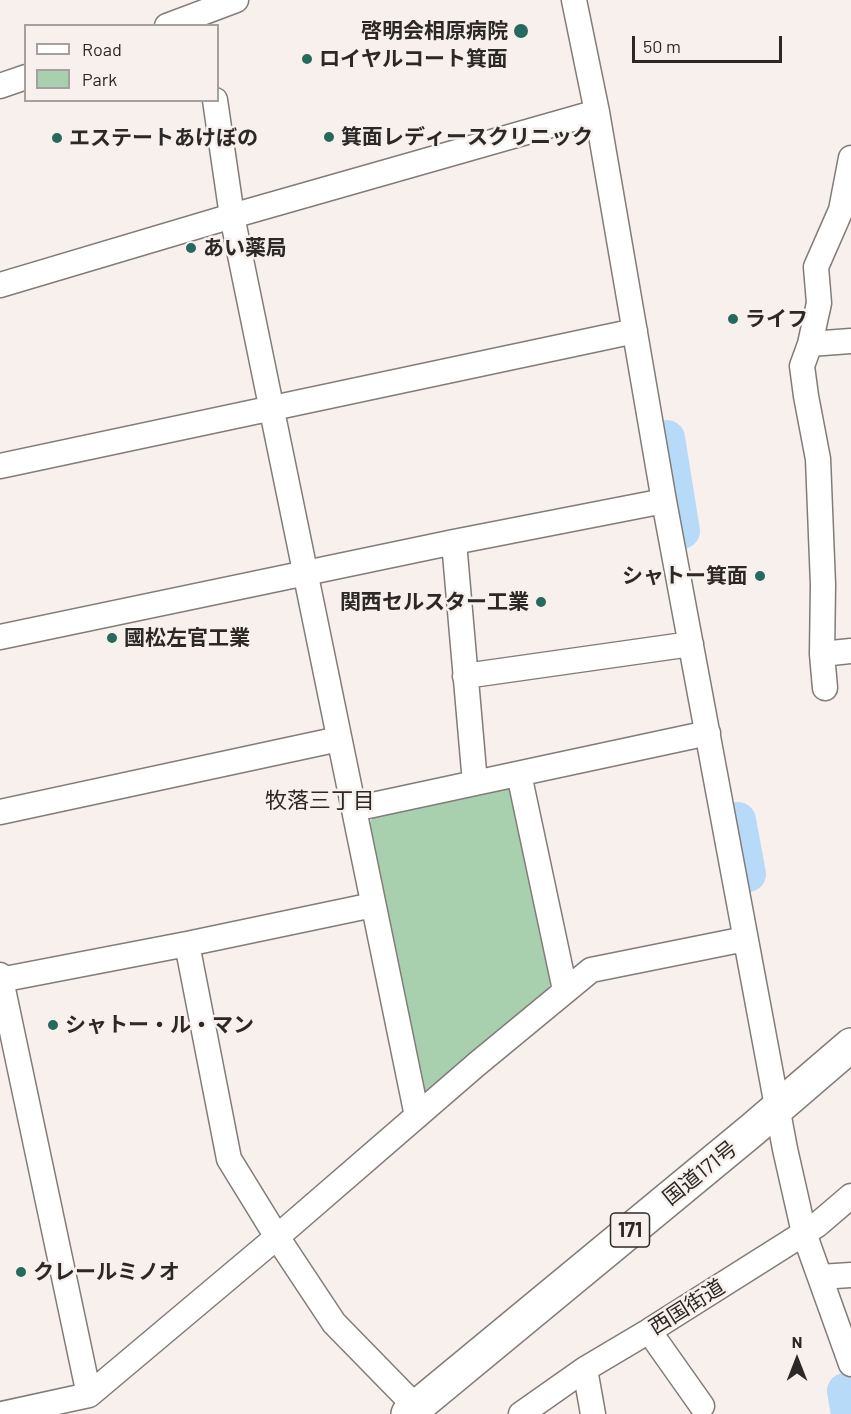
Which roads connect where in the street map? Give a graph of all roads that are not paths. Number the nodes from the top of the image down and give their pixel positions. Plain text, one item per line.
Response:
1 (236, 0) edge
2 (574, 0) edge
3 (203, 13) edge
4 (173, 24) edge
5 (24, 78) edge
6 (0, 86) edge
7 (215, 102) edge
8 (597, 112) junction
9 (851, 158) edge
10 (232, 216) junction
11 (0, 285) edge
12 (635, 332) junction
13 (851, 341) edge
14 (810, 344) junction
15 (271, 410) junction
16 (0, 466) edge
17 (664, 501) junction
18 (454, 542) junction
19 (307, 574) junction
20 (0, 637) edge
21 (691, 644) junction
22 (851, 651) edge
23 (822, 654) junction
24 (465, 676) junction
25 (825, 688) dead end
26 (708, 733) junction
27 (339, 739) junction
28 (519, 774) junction
29 (475, 783) junction
30 (354, 809) junction
31 (0, 812) edge
32 (373, 905) junction
33 (745, 939) junction
34 (187, 945) junction
35 (0, 978) edge
36 (565, 990) junction
37 (851, 1045) edge
38 (777, 1108) junction
39 (417, 1116) junction
40 (851, 1196) edge
41 (804, 1233) junction
42 (276, 1237) junction
43 (851, 1275) edge
44 (820, 1277) junction
45 (649, 1331) junction
46 (851, 1364) edge
47 (585, 1369) junction
48 (89, 1395) junction
49 (702, 1406) dead end
50 (412, 1410) edge
51 (2, 1414) edge
52 (521, 1414) edge
53 (593, 1414) edge

1 - 3 street
2 - 8 street
3 - 4 street
5 - 6 street
7 - 10 street
8 - 10 street
8 - 12 street
9 - 14 street
10 - 11 street
10 - 15 street
12 - 15 street
12 - 17 street
13 - 14 street
14 - 23 street
15 - 16 street
15 - 19 street
17 - 18 street
17 - 21 street
18 - 19 street
18 - 24 street
19 - 20 street
19 - 27 street
21 - 24 street
21 - 26 street
22 - 23 street
23 - 25 street
24 - 29 street
26 - 28 street
26 - 33 street
27 - 30 street
27 - 31 street
28 - 29 street
28 - 36 street
29 - 30 street
30 - 32 street
32 - 34 street
32 - 39 street
33 - 36 street
33 - 38 street
34 - 35 street
34 - 42 street
35 - 48 street
36 - 39 street
37 - 38 highway, 国道171号 / 171
38 - 41 street
38 - 50 highway, 国道171号 / 171
39 - 42 street
40 - 41 street, 西国街道
41 - 44 street
41 - 45 street, 西国街道
42 - 48 street
42 - 50 street
43 - 44 street
44 - 46 street
45 - 47 street, 西国街道
45 - 49 street
47 - 52 street, 西国街道
47 - 53 street
48 - 51 street

